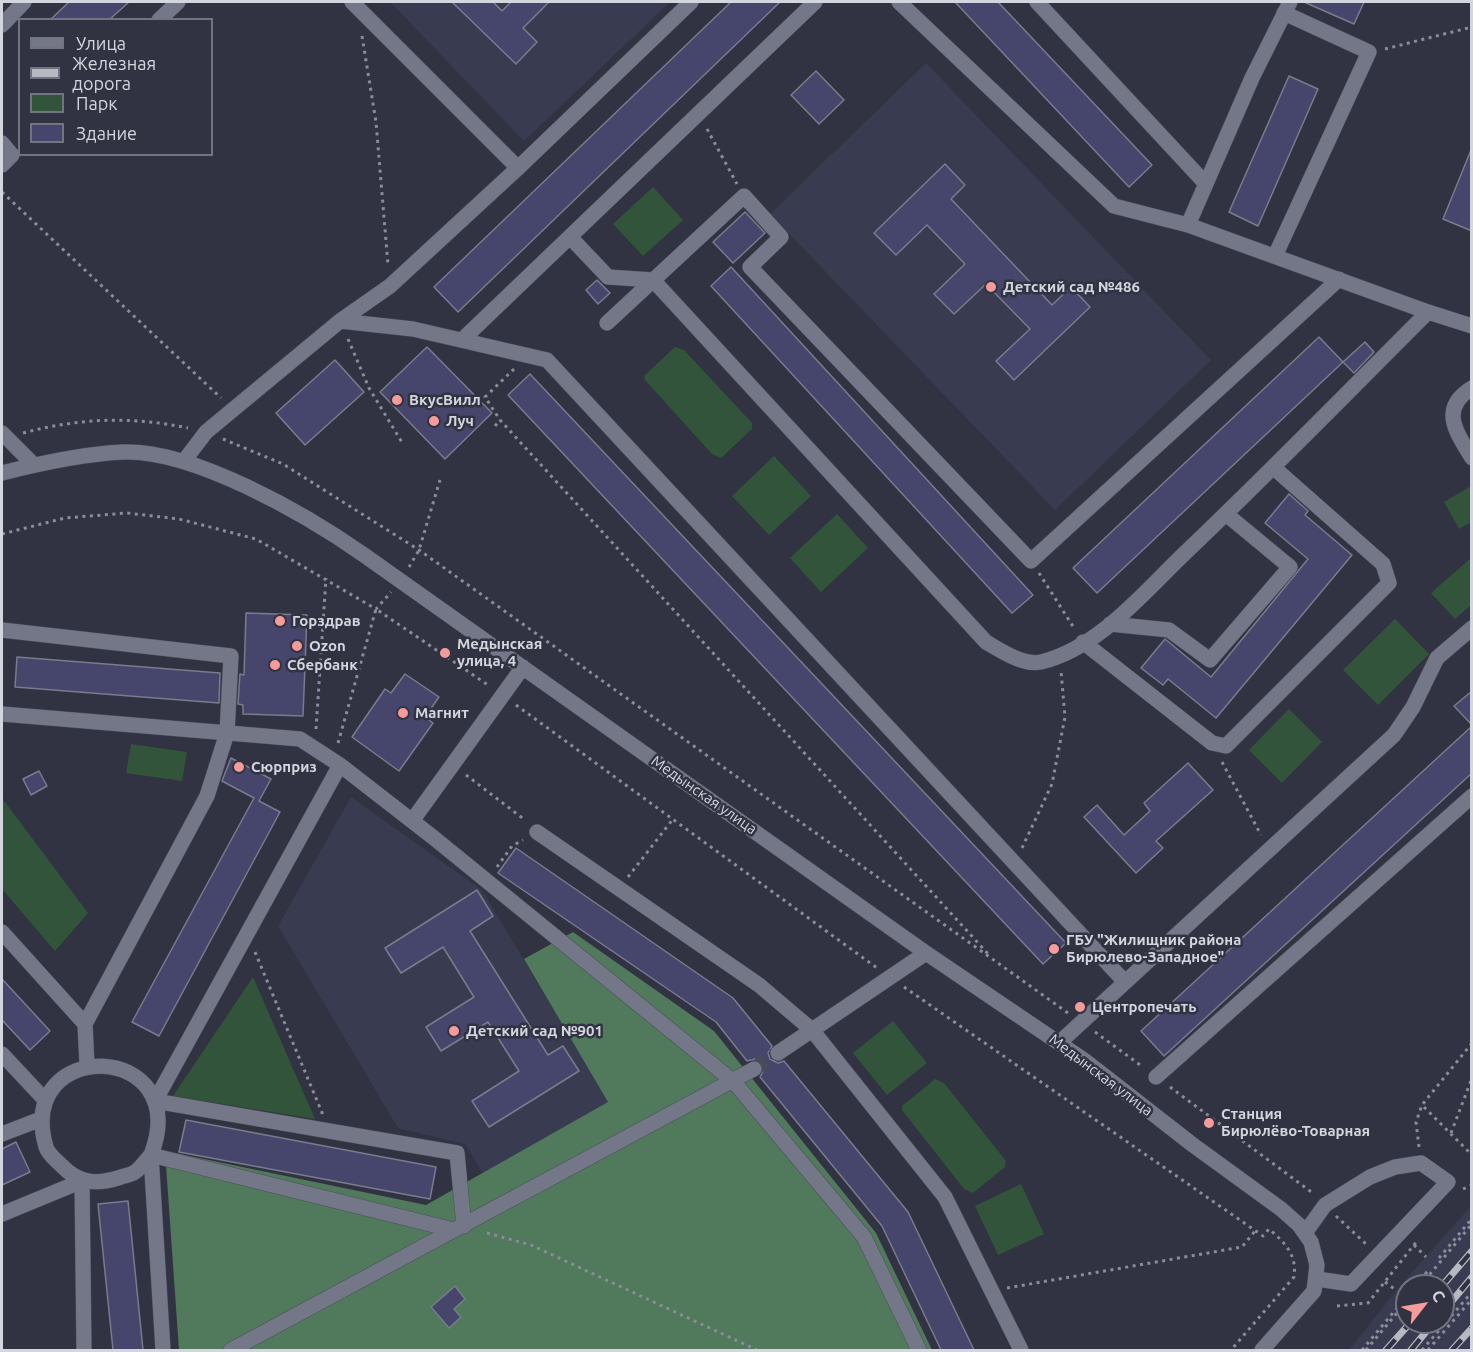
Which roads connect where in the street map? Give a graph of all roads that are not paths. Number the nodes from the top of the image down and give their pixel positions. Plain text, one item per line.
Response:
1 (24, 2) edge
2 (178, 2) edge
3 (690, 2) edge
4 (815, 2) edge
5 (899, 2) edge
6 (1037, 2) edge
7 (355, 4) edge
8 (1287, 7) edge
9 (4, 18) edge
10 (161, 18) edge
11 (518, 168) junction
12 (1206, 184) junction
13 (1188, 225) junction
14 (570, 237) junction
15 (1275, 256) junction
16 (1339, 279) junction
17 (653, 280) junction
18 (1428, 312) junction
19 (340, 321) junction
20 (607, 323) dead end
21 (1472, 326) edge
22 (462, 340) junction
23 (1472, 388) edge
24 (4, 435) edge
25 (1472, 458) edge
26 (184, 461) junction
27 (34, 465) junction
28 (1273, 467) junction
29 (2, 473) edge
30 (1226, 514) junction
31 (1110, 624) junction
32 (1472, 628) edge
33 (2, 630) edge
34 (1083, 642) junction
35 (523, 667) junction
36 (2, 714) edge
37 (227, 733) junction
38 (337, 763) junction
39 (1472, 796) edge
40 (412, 821) junction
41 (537, 831) road end
42 (2, 932) edge
43 (926, 953) junction
44 (1125, 982) junction
45 (85, 1024) junction
46 (812, 1030) junction
47 (1059, 1043) junction
48 (778, 1053) tunnel mouth
49 (2, 1054) edge
50 (87, 1065) junction
51 (754, 1069) tunnel mouth
52 (1156, 1077) road end
53 (734, 1082) junction
54 (45, 1100) junction
55 (155, 1101) junction
56 (41, 1119) junction
57 (2, 1134) edge
58 (151, 1155) junction
59 (82, 1181) junction
60 (2, 1214) edge
61 (459, 1228) junction
62 (1305, 1233) junction
63 (1316, 1285) junction
64 (84, 1350) edge
65 (164, 1350) edge
66 (231, 1350) edge
67 (919, 1350) edge
68 (1021, 1350) edge
69 (1262, 1350) edge

1 - 9 street
2 - 10 street
3 - 11 street
4 - 14 street
5 - 13 street
6 - 12 street
7 - 11 street
8 - 12 street
8 - 15 street
11 - 19 street
12 - 13 street
13 - 15 street
14 - 17 street
14 - 22 street
15 - 16 street
16 - 17 street
16 - 18 street
17 - 20 street
17 - 34 street
18 - 21 street
18 - 28 street
19 - 22 street
19 - 26 street
22 - 44 street
23 - 25 street
24 - 27 street
26 - 27 street, Медынская улица
26 - 35 street, Медынская улица
27 - 29 street, Медынская улица
28 - 30 street
28 - 34 street
30 - 31 street
30 - 31 street
31 - 34 street
32 - 44 street
33 - 37 street
35 - 40 street
35 - 43 street, Медынская улица
36 - 37 street
37 - 38 street
37 - 45 street
38 - 40 street
38 - 55 street
39 - 52 street
40 - 53 street
41 - 46 street
42 - 45 street
43 - 46 street
43 - 47 street, Медынская улица
44 - 47 street
45 - 50 street
46 - 48 street
46 - 68 street
47 - 62 street, Медынская улица
49 - 54 street
50 - 54 street
50 - 55 street
51 - 53 street
53 - 61 street
53 - 67 street
54 - 56 street
55 - 58 street
55 - 61 street
56 - 57 street
56 - 59 street
58 - 59 street
58 - 61 street
58 - 65 street
59 - 60 street
59 - 64 street
61 - 66 street
62 - 63 street, Медынская улица
62 - 63 street
63 - 69 street

